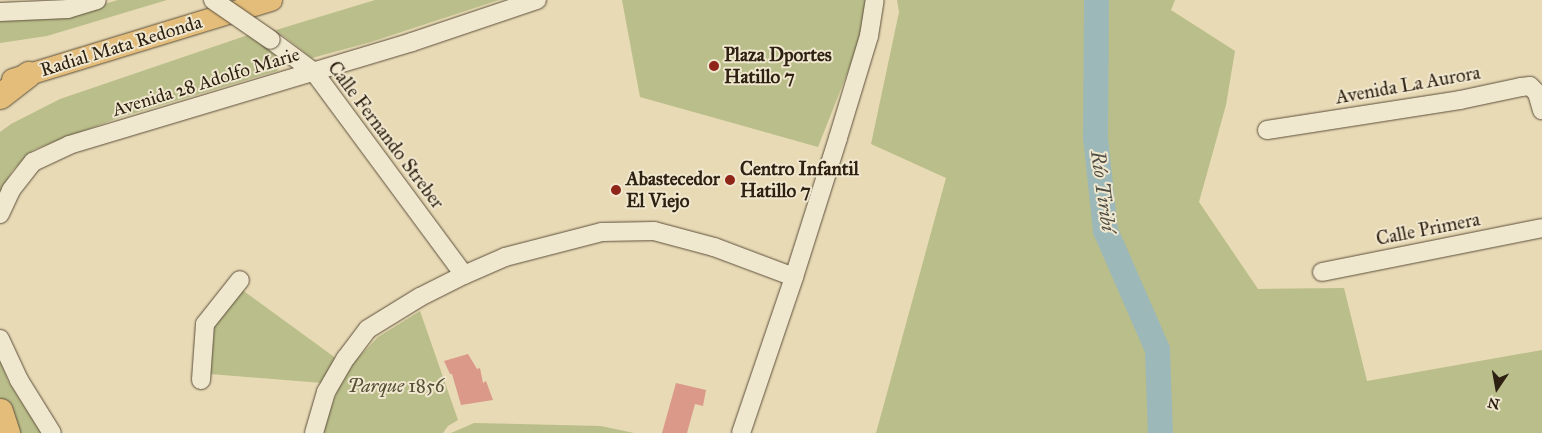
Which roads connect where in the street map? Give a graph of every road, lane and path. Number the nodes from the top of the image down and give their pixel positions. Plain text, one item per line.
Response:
1 (97, 0) edge
2 (213, 0) edge
3 (271, 0) edge
4 (537, 0) edge
5 (875, 0) edge
6 (0, 12) edge
7 (314, 72) junction
8 (28, 74) junction
9 (0, 75) edge
10 (0, 83) edge
11 (0, 96) edge
12 (1542, 110) edge
13 (1267, 130) dead end
14 (0, 214) edge
15 (1542, 228) edge
16 (1322, 272) dead end
17 (464, 274) junction
18 (794, 277) junction
19 (240, 280) dead end
20 (0, 339) edge
21 (201, 380) dead end
22 (0, 411) edge
23 (6, 433) edge
24 (52, 433) edge
25 (314, 433) edge
26 (741, 433) edge

1 - 6 street
2 - 7 street, Calle Fernando Streber, bridge
3 - 8 main road, Radial Mata Redonda
4 - 7 street, Avenida 28 Adolfo Marie
5 - 18 street
7 - 14 street, Avenida 28 Adolfo Marie
7 - 17 street, Calle Fernando Streber
8 - 9 highway
8 - 10 main road, Radial Mata Redonda
8 - 11 highway
12 - 13 street, Avenida La Aurora
15 - 16 street, Calle Primera
17 - 18 street
17 - 25 street
18 - 26 street
19 - 21 street
20 - 24 street
22 - 23 highway

